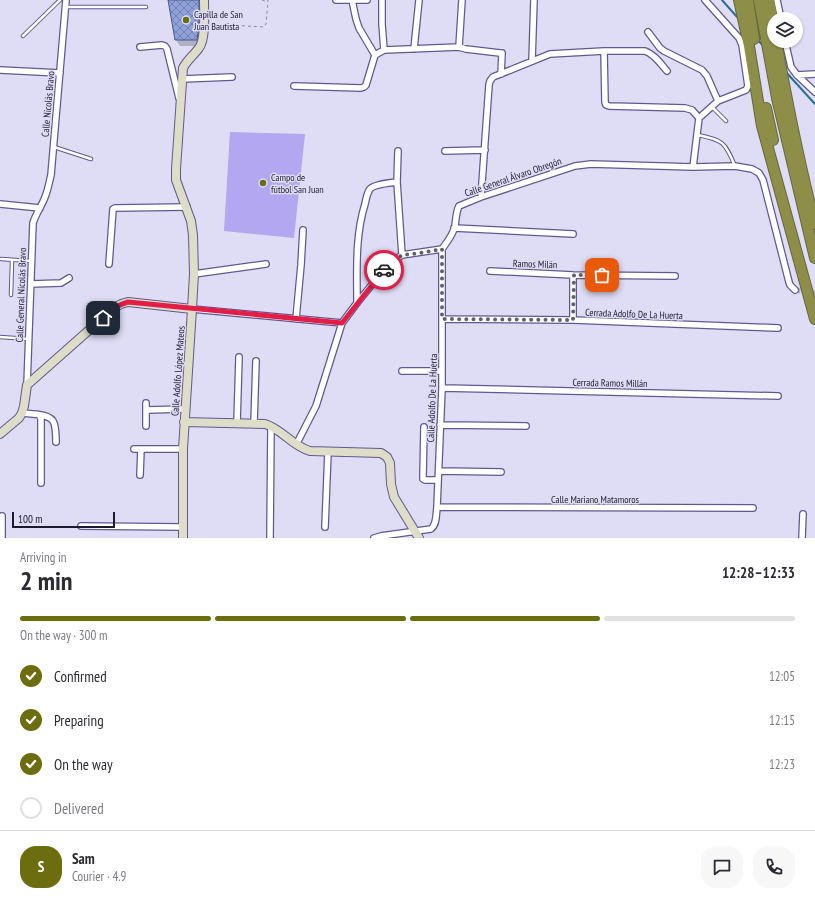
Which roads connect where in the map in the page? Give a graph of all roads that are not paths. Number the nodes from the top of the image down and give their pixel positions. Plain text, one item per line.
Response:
1 (60, 0) edge
2 (66, 0) edge
3 (204, 0) edge
4 (336, 0) edge
5 (352, 0) edge
6 (367, 0) edge
7 (382, 0) edge
8 (419, 0) edge
9 (462, 0) edge
10 (534, 0) edge
11 (705, 0) edge
12 (739, 0) edge
13 (777, 0) edge
14 (765, 4) edge
15 (748, 5) edge
16 (65, 7) junction
17 (146, 7) dead end
18 (780, 12) edge
19 (648, 32) dead end
20 (23, 36) dead end
21 (140, 47) dead end
22 (459, 47) junction
23 (777, 48) edge
24 (787, 48) edge
25 (414, 49) junction
26 (384, 50) junction
27 (604, 51) junction
28 (375, 55) junction
29 (532, 61) junction
30 (0, 70) edge
31 (667, 71) dead end
32 (60, 74) junction
33 (501, 74) junction
34 (815, 74) edge
35 (797, 75) junction
36 (232, 77) dead end
37 (182, 79) junction
38 (294, 86) dead end
39 (815, 92) edge
40 (718, 101) junction
41 (180, 102) junction
42 (712, 107) junction
43 (699, 118) junction
44 (726, 121) dead end
45 (697, 135) junction
46 (54, 147) junction
47 (485, 150) junction
48 (398, 151) dead end
49 (446, 151) dead end
50 (91, 159) dead end
51 (735, 166) junction
52 (693, 167) junction
53 (397, 182) junction
54 (481, 197) junction
55 (0, 204) edge
56 (187, 207) junction
57 (40, 208) junction
58 (815, 224) edge
59 (454, 228) junction
60 (303, 230) dead end
61 (573, 234) dead end
62 (442, 249) junction
63 (402, 255) junction
64 (815, 258) edge
65 (1, 259) dead end
66 (12, 260) junction
67 (32, 261) junction
68 (109, 264) dead end
69 (266, 264) dead end
70 (490, 271) dead end
71 (194, 274) junction
72 (574, 275) junction
73 (675, 276) dead end
74 (69, 278) dead end
75 (31, 284) junction
76 (795, 290) dead end
77 (11, 295) dead end
78 (815, 295) edge
79 (357, 303) junction
80 (192, 309) junction
81 (296, 319) junction
82 (442, 319) junction
83 (815, 319) edge
84 (573, 320) junction
85 (342, 323) junction
86 (778, 328) dead end
87 (0, 337) edge
88 (29, 339) junction
89 (239, 357) dead end
90 (256, 361) dead end
91 (402, 370) dead end
92 (442, 371) junction
93 (27, 385) junction
94 (442, 388) junction
95 (778, 396) dead end
96 (146, 403) dead end
97 (185, 409) junction
98 (146, 410) junction
99 (22, 413) junction
100 (40, 415) junction
101 (184, 422) junction
102 (237, 423) junction
103 (254, 423) junction
104 (440, 425) junction
105 (146, 426) dead end
106 (272, 426) junction
107 (526, 426) dead end
108 (424, 427) dead end
109 (0, 434) edge
110 (56, 442) dead end
111 (296, 445) junction
112 (134, 449) dead end
113 (141, 449) junction
114 (183, 449) junction
115 (328, 452) junction
116 (438, 471) junction
117 (500, 472) dead end
118 (140, 475) dead end
119 (438, 480) junction
120 (41, 484) dead end
121 (437, 508) junction
122 (753, 508) dead end
123 (804, 514) dead end
124 (2, 516) dead end
125 (81, 526) dead end
126 (182, 527) junction
127 (325, 527) dead end
128 (417, 535) edge
129 (2, 538) edge
130 (183, 538) edge
131 (270, 538) edge
132 (374, 538) edge
133 (802, 538) edge

1 - 20 lane
2 - 16 street, Calle Nicolás Bravo
3 - 37 main road, Calle Adolfo López Mateos
4 - 5 street
5 - 6 street
5 - 28 street
7 - 26 street
8 - 25 street
9 - 22 street
10 - 29 street
11 - 40 street
12 - 83 highway
13 - 18 street
14 - 64 highway
15 - 78 highway
16 - 17 lane
16 - 32 street, Calle Nicolás Bravo
19 - 40 street
21 - 41 street
22 - 25 street
22 - 33 street
23 - 58 highway
24 - 35 street
25 - 26 street
26 - 28 street
27 - 29 street
27 - 31 street
27 - 43 street
28 - 38 street
29 - 33 street
30 - 32 street
32 - 46 street, Calle Nicolás Bravo
33 - 47 street
34 - 35 street
35 - 39 street
36 - 37 street
37 - 41 main road, Calle Adolfo López Mateos
40 - 42 street
41 - 56 main road, Calle Adolfo López Mateos
42 - 43 street
42 - 44 lane
43 - 45 street
45 - 51 lane
45 - 52 street
46 - 50 lane
46 - 57 street, Calle Nicolás Bravo
47 - 49 street
47 - 54 street
48 - 53 street
51 - 52 street, Calle General Álvaro Obregón
51 - 76 street, Calle General Álvaro Obregón
52 - 54 street, Calle General Álvaro Obregón
53 - 63 street
53 - 79 street
54 - 59 street, Calle General Álvaro Obregón
55 - 57 street
56 - 68 street
56 - 71 main road, Calle Adolfo López Mateos
57 - 67 street, Calle General Nicolás Bravo
59 - 61 street
59 - 62 street, Calle General Álvaro Obregón
60 - 81 street
62 - 63 street
62 - 82 street, Calle Adolfo De La Huerta
63 - 79 street
65 - 66 lane
66 - 67 lane
66 - 77 lane
67 - 75 street, Calle General Nicolás Bravo
69 - 71 street
70 - 72 street, Ramos Milán
71 - 80 main road, Calle Adolfo López Mateos
72 - 73 street, Ramos Milán
72 - 84 street
74 - 75 street
75 - 88 street, Calle General Nicolás Bravo
79 - 85 street
80 - 81 street
80 - 93 main road
80 - 97 main road, Calle Adolfo López Mateos
81 - 85 street
82 - 84 street, Cerrada Adolfo De La Huerta
82 - 92 street, Calle Adolfo De La Huerta
84 - 86 street, Cerrada Adolfo De La Huerta
85 - 111 street
87 - 88 lane
88 - 93 street, Calle General Nicolás Bravo
89 - 102 street
90 - 103 street
91 - 92 street
92 - 94 street, Calle Adolfo De La Huerta
93 - 99 main road
94 - 95 street, Cerrada Ramos Millán
94 - 104 street, Calle Adolfo De La Huerta
96 - 98 street
97 - 98 street
97 - 101 main road, Calle Adolfo López Mateos
98 - 105 street
99 - 100 street
99 - 109 main road
100 - 110 street
100 - 120 street
101 - 102 main road
101 - 114 main road, Calle Adolfo López Mateos
102 - 103 main road
103 - 106 main road
104 - 107 street
104 - 116 street, Calle Adolfo De La Huerta
106 - 111 main road
106 - 131 street
108 - 119 street
111 - 115 main road
112 - 113 street
113 - 114 street
113 - 118 street
114 - 126 main road, Calle Adolfo López Mateos
115 - 127 street
115 - 128 main road
116 - 117 street
116 - 119 street, Calle Adolfo De La Huerta
119 - 121 street, Calle Adolfo De La Huerta
121 - 122 street, Calle Mariano Matamoros
121 - 128 street, Calle Adolfo De La Huerta
123 - 133 street
124 - 129 street
125 - 126 street
126 - 130 main road, Calle Adolfo López Mateos
128 - 132 street

